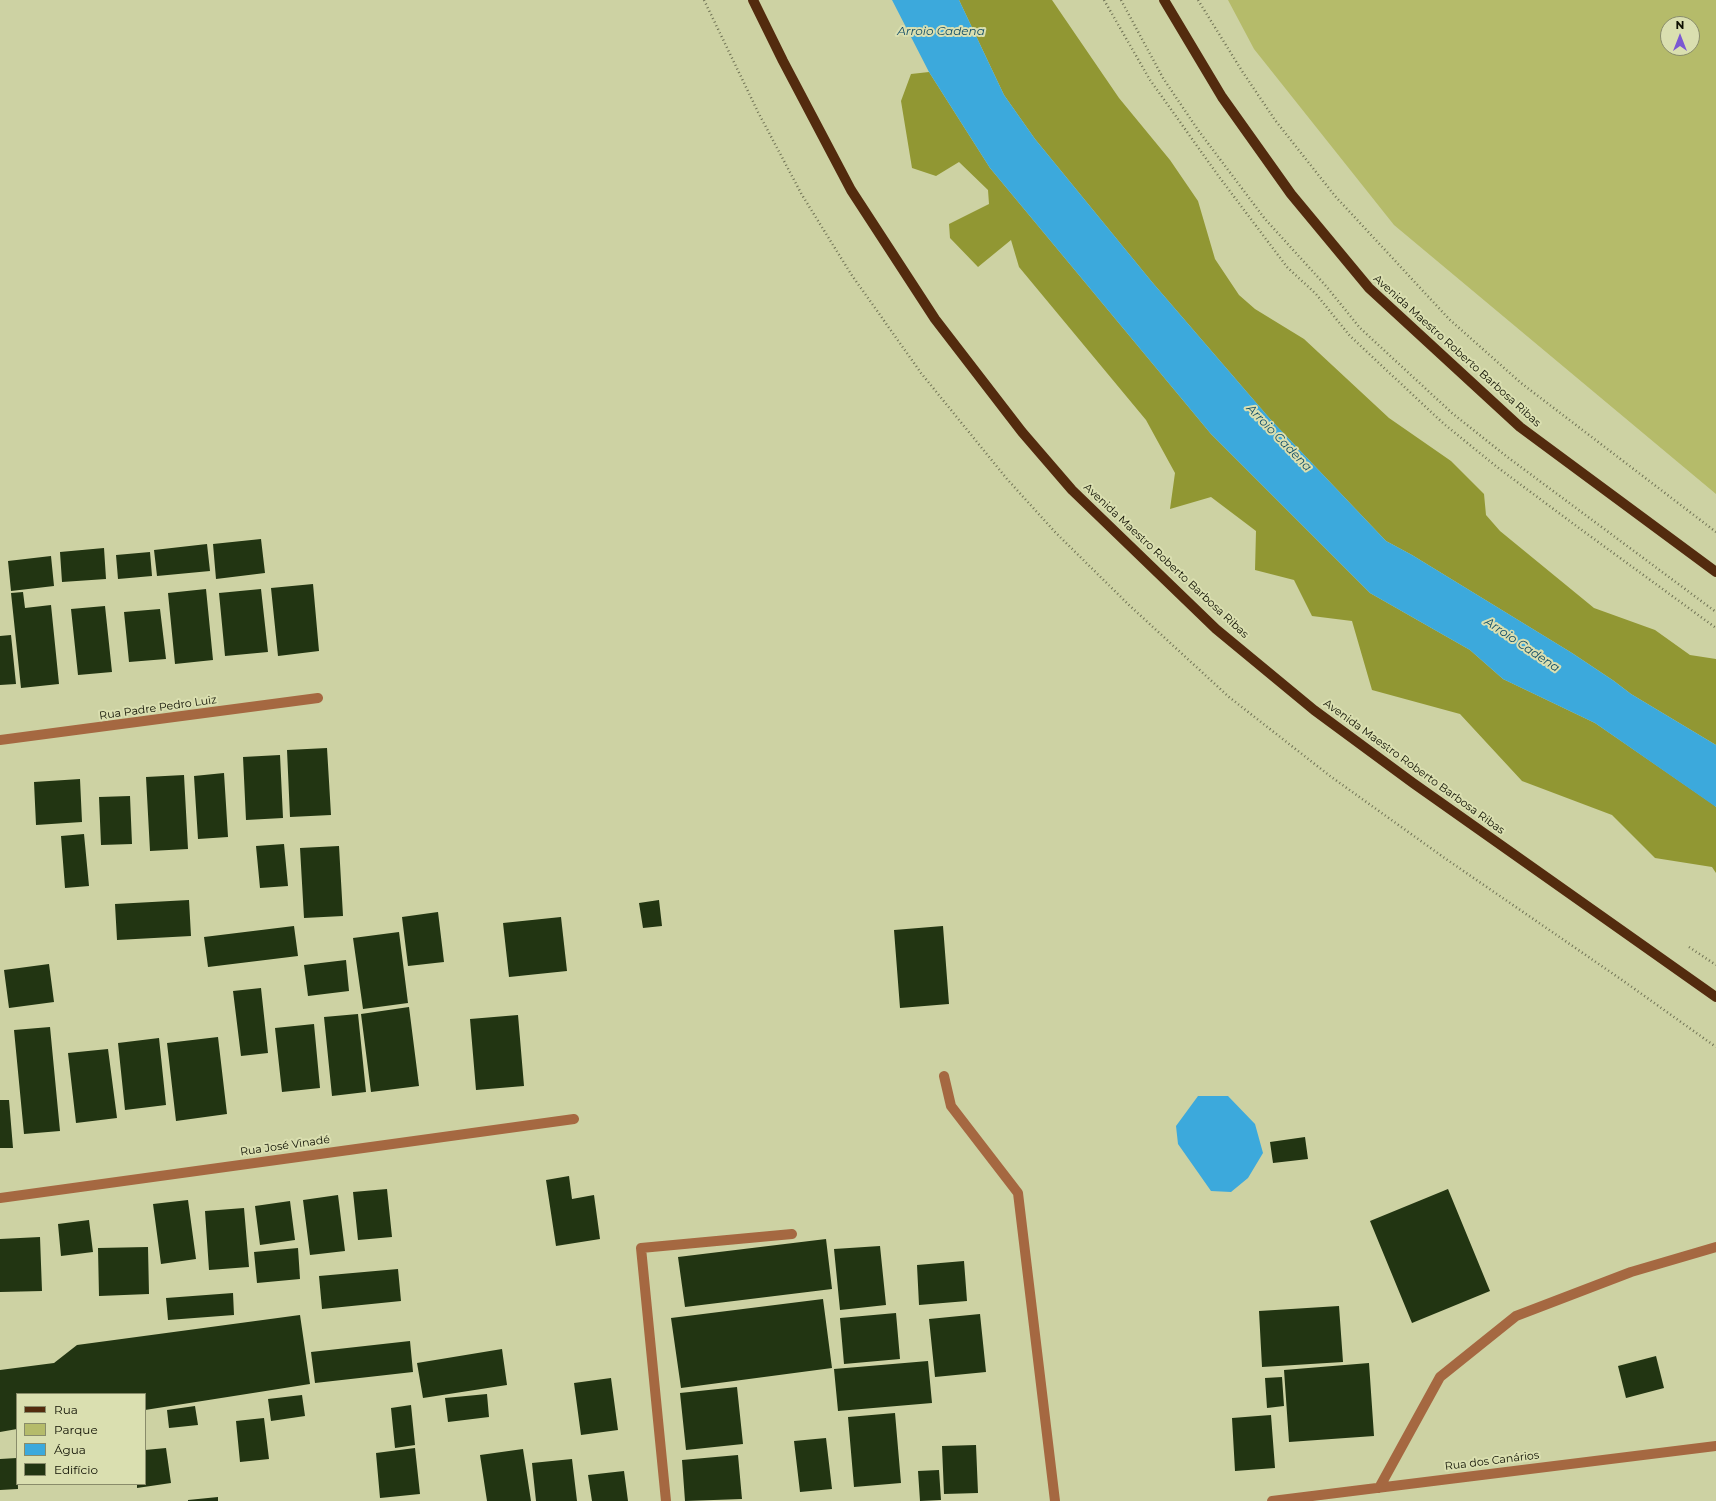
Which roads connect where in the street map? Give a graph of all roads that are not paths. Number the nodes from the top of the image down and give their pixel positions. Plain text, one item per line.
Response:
1 (753, 0) edge
2 (1164, 0) edge
3 (1716, 572) edge
4 (318, 698) dead end
5 (0, 740) edge
6 (1716, 997) edge
7 (944, 1076) dead end
8 (574, 1119) dead end
9 (0, 1198) edge
10 (792, 1234) dead end
11 (1716, 1247) edge
12 (1716, 1446) edge
13 (1379, 1488) junction
14 (666, 1501) edge
15 (1055, 1501) edge
16 (1272, 1501) edge

1 - 6 main road, Avenida Maestro Roberto Barbosa Ribas
2 - 3 main road, Avenida Maestro Roberto Barbosa Ribas
4 - 5 street, Rua Padre Pedro Luiz
7 - 15 street
8 - 9 street, Rua José Vinadé
10 - 14 street
11 - 13 street
12 - 13 street, Rua dos Canários
13 - 16 street, Rua dos Canários

